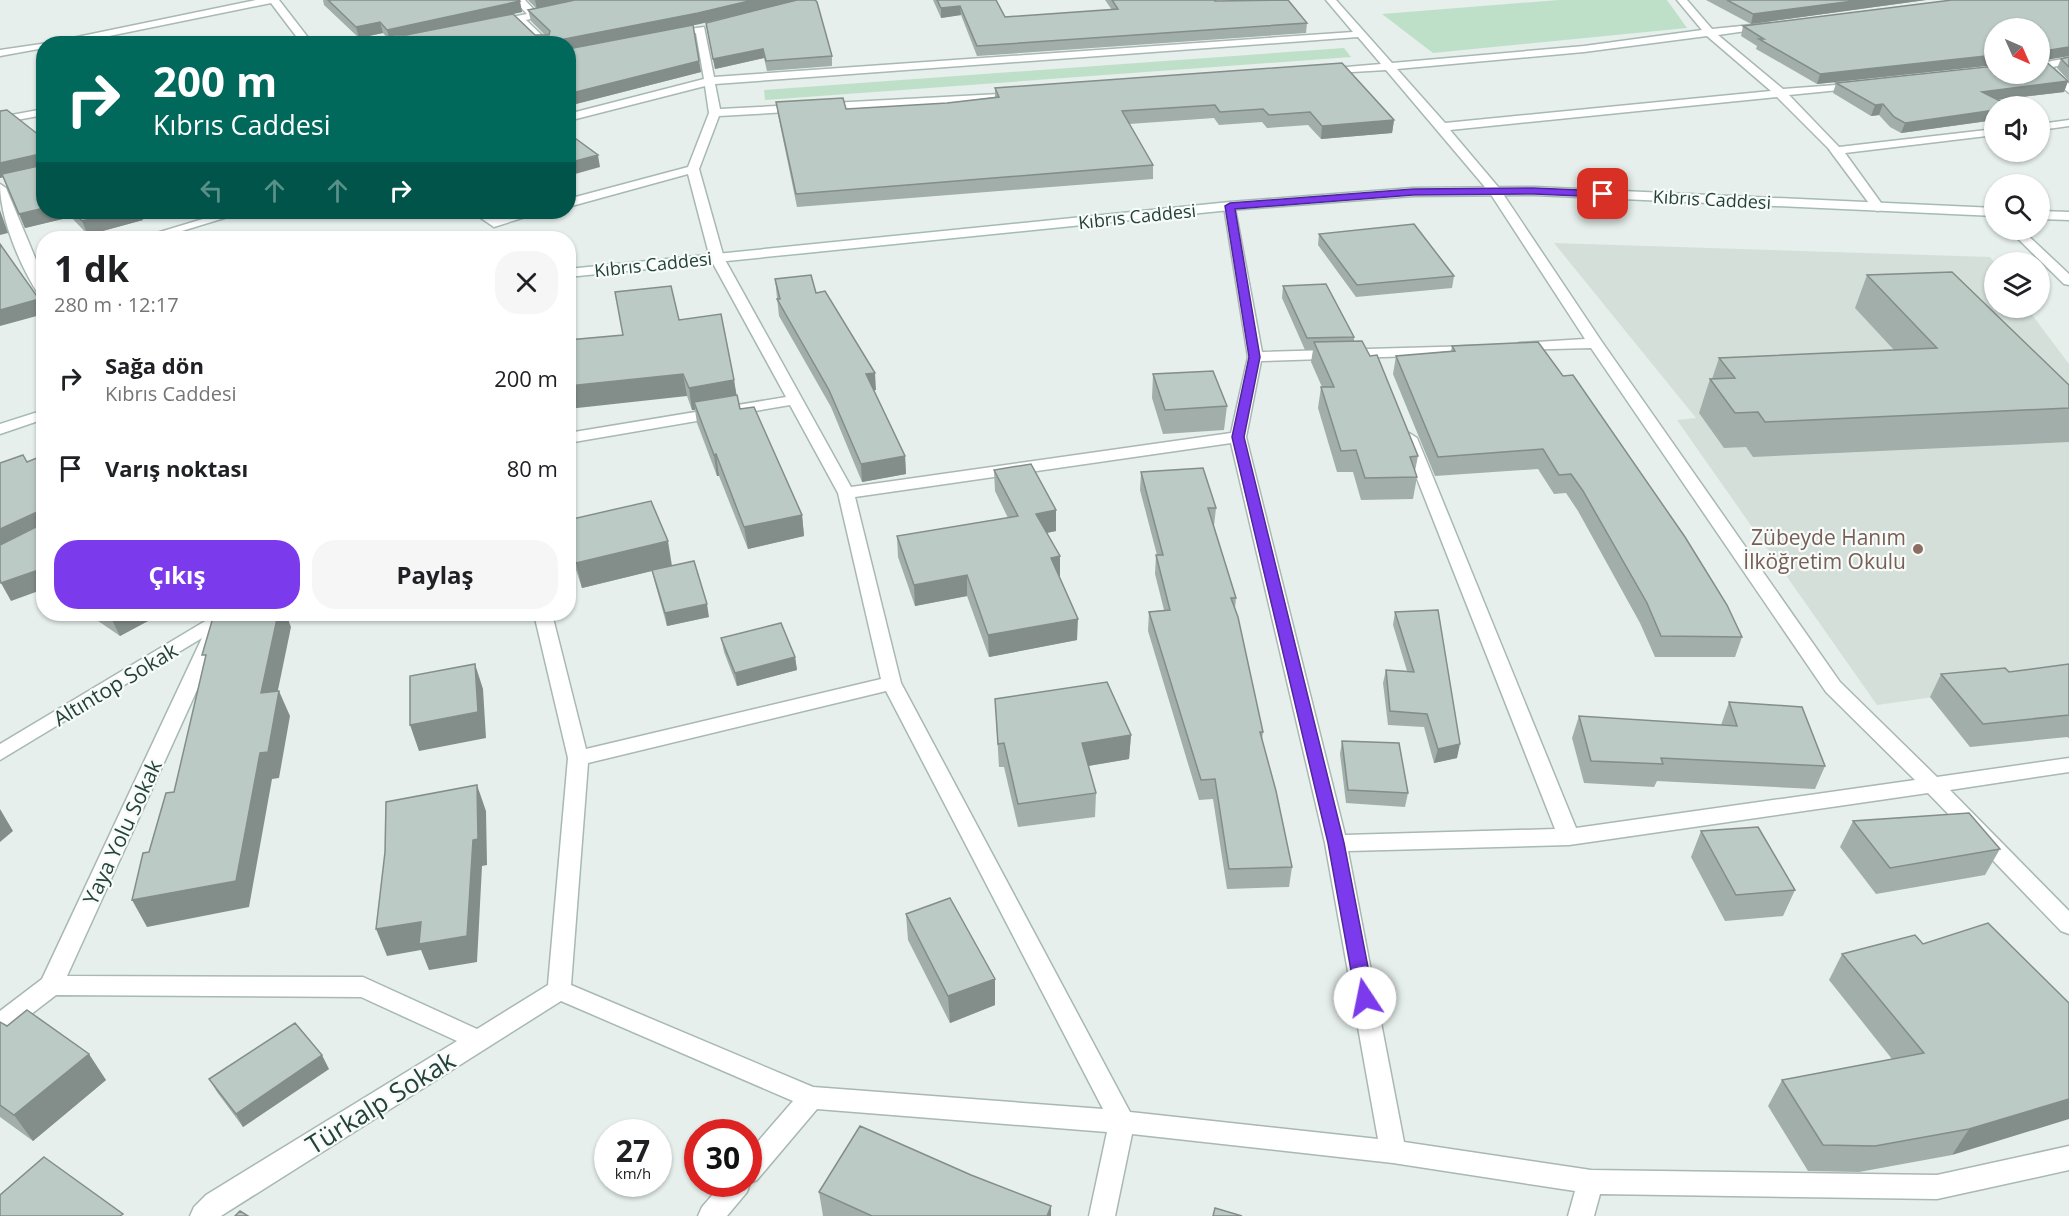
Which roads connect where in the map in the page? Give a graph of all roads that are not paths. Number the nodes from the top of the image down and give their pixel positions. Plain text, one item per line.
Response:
1 (273, 0) edge
2 (519, 0) edge
3 (1331, 0) edge
4 (1682, 0) edge
5 (566, 9) edge
6 (534, 15) junction
7 (518, 18) junction
8 (1777, 24) edge
9 (483, 25) edge
10 (1710, 33) junction
11 (1362, 34) junction
12 (92, 36) edge
13 (302, 36) edge
14 (537, 36) edge
15 (656, 37) edge
16 (36, 46) edge
17 (0, 53) edge
18 (2069, 61) edge
19 (2050, 64) edge
20 (1388, 67) junction
21 (2050, 72) edge
22 (1306, 73) edge
23 (710, 81) junction
24 (1874, 84) edge
25 (2069, 90) edge
26 (1038, 94) edge
27 (1782, 94) junction
28 (36, 113) edge
29 (715, 113) junction
30 (576, 116) edge
31 (0, 120) edge
32 (2069, 123) edge
33 (2050, 126) edge
34 (1442, 127) junction
35 (1984, 133) edge
36 (1835, 151) junction
37 (693, 169) junction
38 (4, 185) edge
39 (1495, 192) junction
40 (576, 200) edge
41 (1230, 206) junction
42 (1878, 207) junction
43 (1984, 212) edge
44 (2050, 215) edge
45 (2069, 216) edge
46 (214, 219) edge
47 (488, 219) edge
48 (509, 219) edge
49 (172, 231) edge
50 (2025, 240) edge
51 (717, 258) junction
52 (36, 266) edge
53 (576, 272) edge
54 (2069, 281) edge
55 (1595, 343) junction
56 (1254, 357) junction
57 (795, 400) junction
58 (36, 417) edge
59 (1402, 421) edge
60 (0, 429) edge
61 (576, 437) edge
62 (1238, 437) junction
63 (846, 493) junction
64 (217, 621) edge
65 (223, 621) edge
66 (545, 621) edge
67 (891, 683) junction
68 (0, 753) edge
69 (578, 758) junction
70 (2069, 765) edge
71 (1934, 786) junction
72 (1569, 837) junction
73 (1336, 843) junction
74 (2069, 925) edge
75 (51, 985) junction
76 (559, 990) junction
77 (0, 1026) edge
78 (478, 1040) junction
79 (811, 1098) junction
80 (1122, 1122) junction
81 (1394, 1152) junction
82 (762, 1156) edge
83 (2069, 1158) edge
84 (1591, 1182) junction
85 (727, 1197) edge
86 (203, 1216) edge
87 (711, 1216) edge
88 (1102, 1216) edge
89 (1581, 1216) edge

1 - 12 street
1 - 13 street
2 - 6 street
3 - 11 street
4 - 10 street
5 - 6 street
6 - 7 street
7 - 9 street
7 - 14 street
8 - 10 street
10 - 20 street
10 - 27 street
11 - 20 street
11 - 23 street
15 - 23 street
16 - 17 street
18 - 19 street
20 - 22 street
20 - 34 street
21 - 25 street
23 - 29 street
23 - 30 street
24 - 27 street
26 - 29 street
27 - 34 street
27 - 36 street
28 - 31 street
29 - 37 street
32 - 33 street
34 - 39 street
35 - 36 street
36 - 42 street
37 - 40 street
37 - 51 street
38 - 52 street
39 - 41 street, Kıbrıs Caddesi
39 - 42 street, Kıbrıs Caddesi
39 - 55 street
41 - 51 street, Kıbrıs Caddesi
41 - 56 street
42 - 43 street, Kıbrıs Caddesi
44 - 45 street
46 - 49 street
47 - 48 street
50 - 54 street
51 - 53 street, Kıbrıs Caddesi
51 - 57 street
55 - 56 street
55 - 71 street
56 - 62 street
57 - 61 street
57 - 63 street
58 - 60 street
59 - 72 street
62 - 63 street
62 - 73 street
63 - 67 street
64 - 68 street, Altıntop Sokak
65 - 75 street, Yaya Yolu Sokak
66 - 69 street
67 - 69 street
67 - 80 street
69 - 76 street
70 - 71 street
71 - 72 street
71 - 74 street
72 - 73 street
73 - 81 street
75 - 77 street, Yaya Yolu Sokak
75 - 78 street
76 - 78 street, Türkalp Sokak
76 - 79 street
78 - 86 street, Türkalp Sokak
79 - 80 street
79 - 82 street
80 - 81 street
80 - 88 street
81 - 84 street
83 - 84 street
84 - 89 street
85 - 87 street

